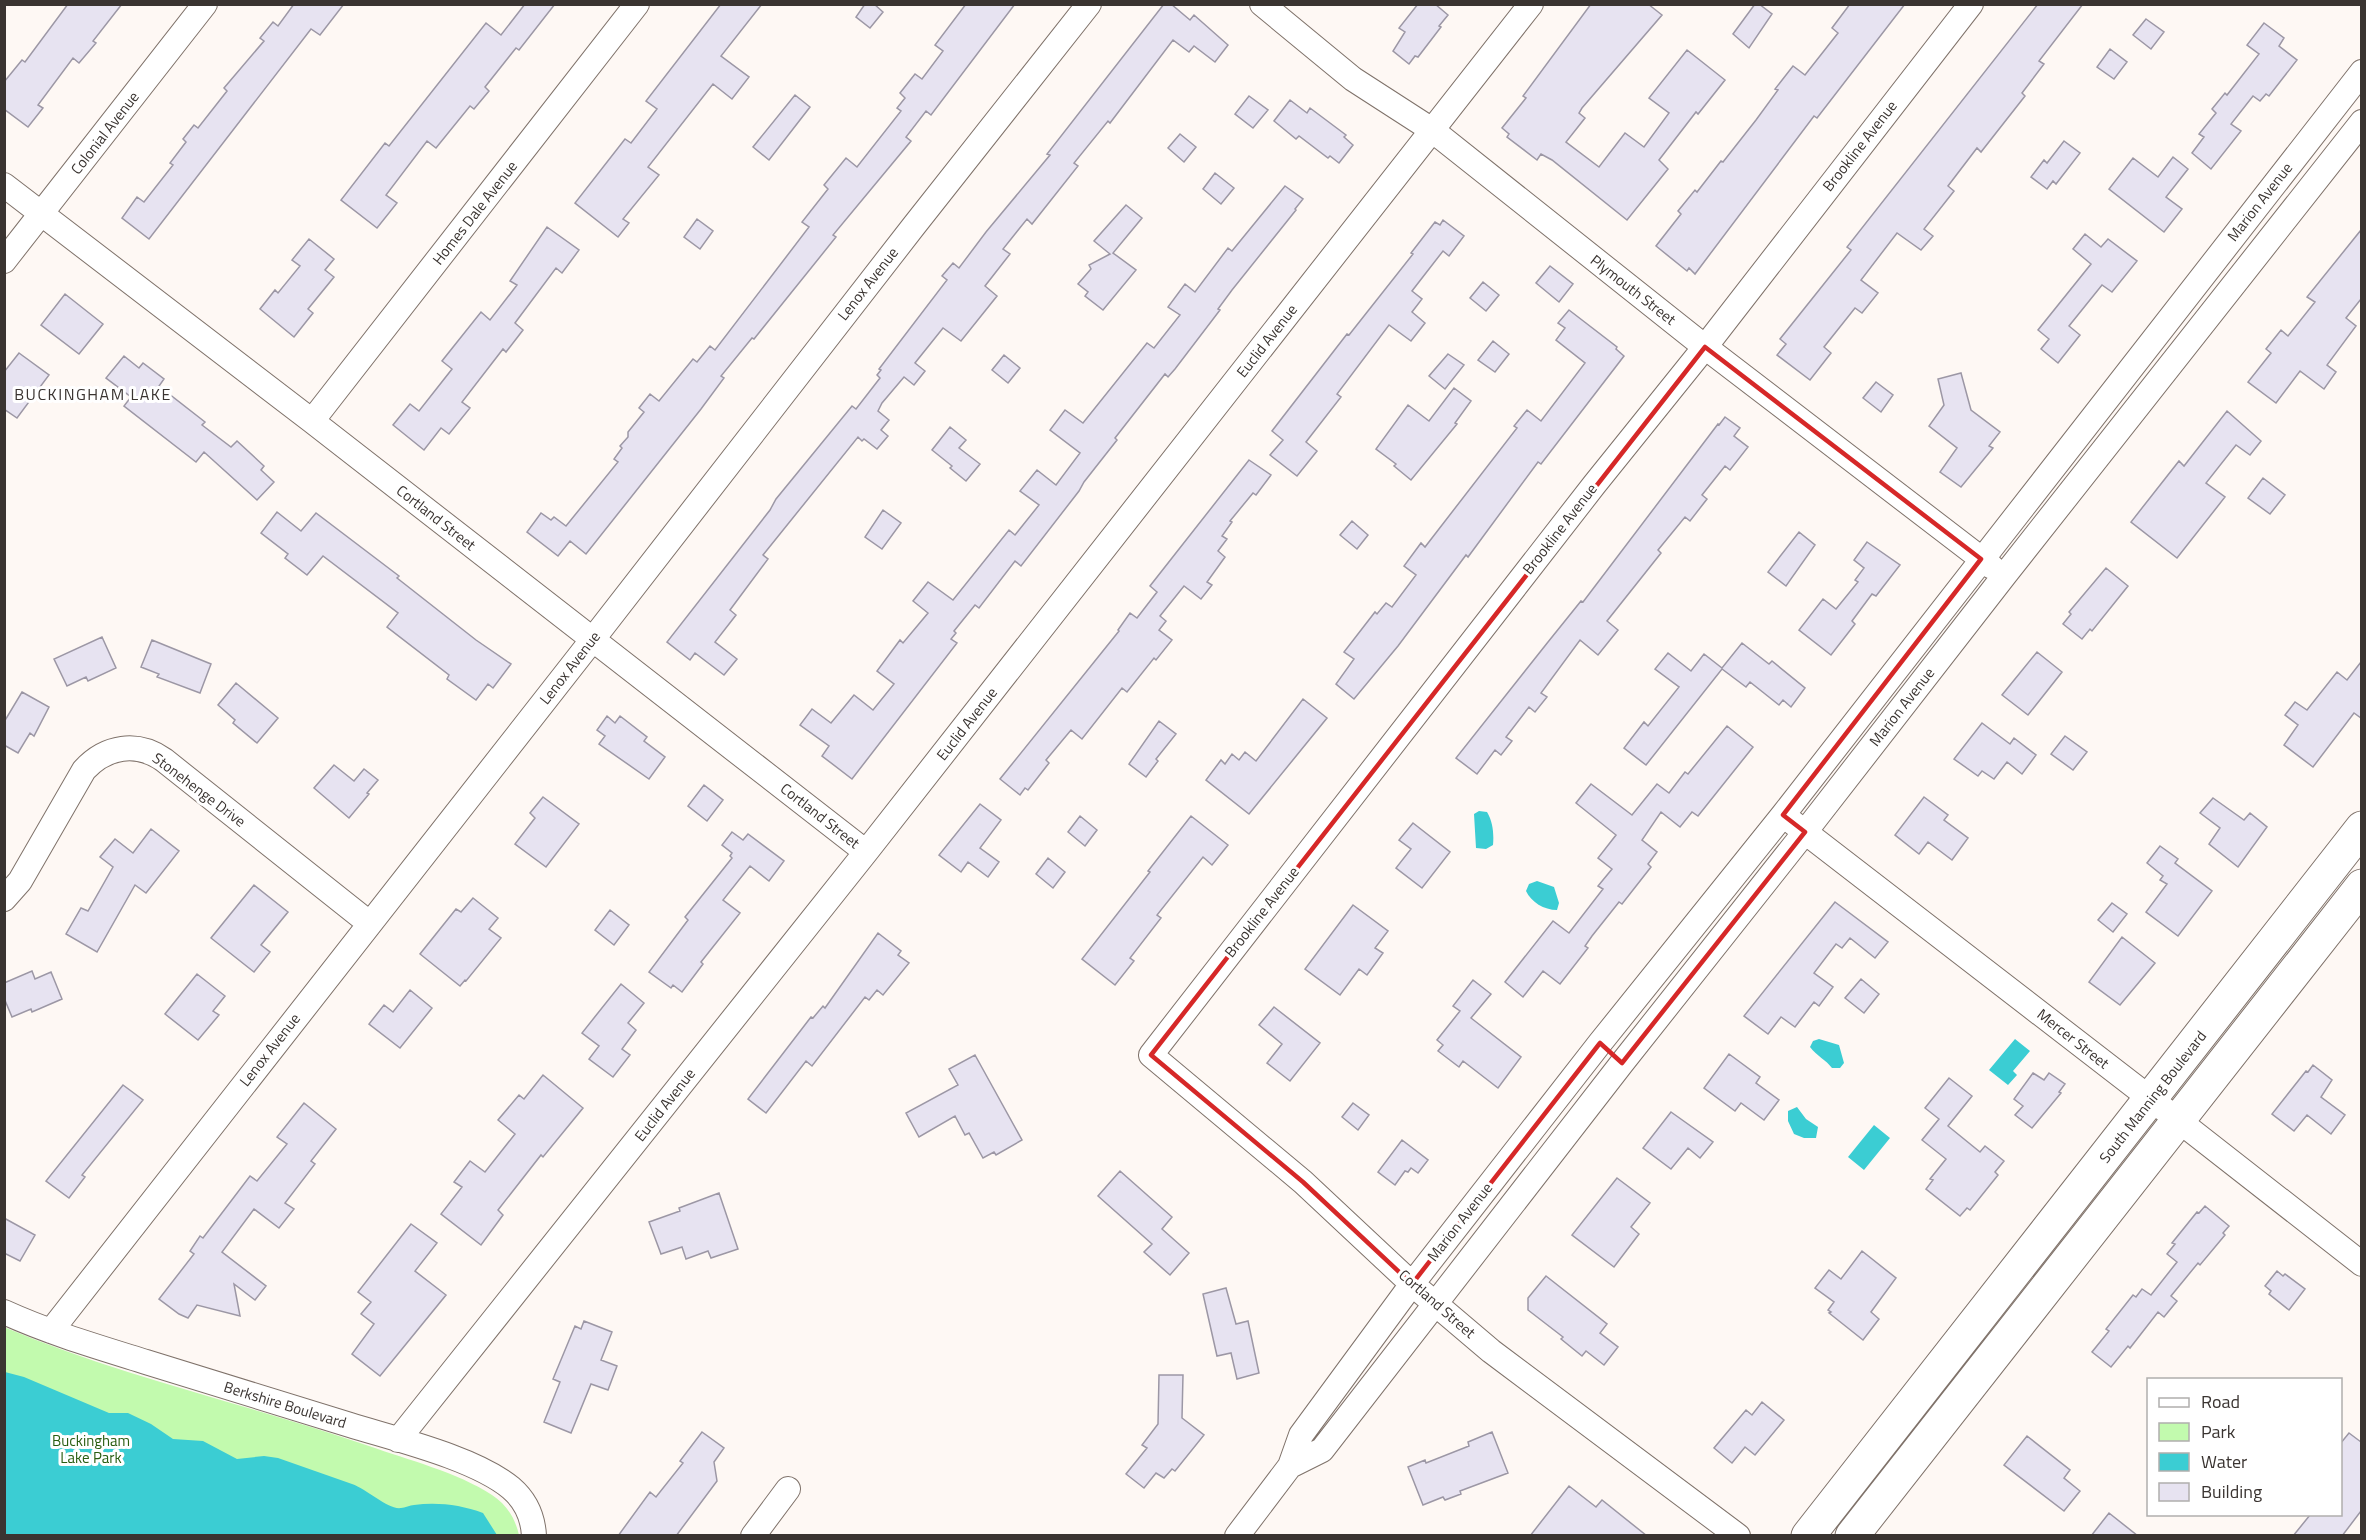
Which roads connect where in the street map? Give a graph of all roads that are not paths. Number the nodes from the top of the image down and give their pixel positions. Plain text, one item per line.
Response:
1 (205, 4) edge
2 (637, 4) edge
3 (1089, 4) edge
4 (1262, 4) edge
5 (1531, 4) edge
6 (1971, 4) edge
7 (2361, 72) edge
8 (2333, 109) junction
9 (2360, 126) edge
10 (1432, 130) junction
11 (4, 186) edge
12 (41, 215) junction
13 (4, 261) edge
14 (2159, 332) junction
15 (1705, 347) junction
16 (2182, 351) junction
17 (312, 421) junction
18 (1981, 559) junction
19 (2004, 576) junction
20 (593, 639) junction
21 (1783, 815) junction
22 (2361, 828) edge
23 (1805, 832) junction
24 (866, 852) junction
25 (2350, 867) edge
26 (2361, 886) edge
27 (4, 899) edge
28 (369, 923) junction
29 (1600, 1043) junction
30 (1151, 1055) joint
31 (1622, 1063) junction
32 (2151, 1099) junction
33 (2179, 1120) junction
34 (2361, 1264) edge
35 (1412, 1284) junction
36 (1435, 1303) junction
37 (4, 1312) edge
38 (51, 1331) junction
39 (1967, 1335) junction
40 (1994, 1357) junction
41 (399, 1440) junction
42 (1290, 1466) junction
43 (788, 1489) dead end
44 (534, 1536) edge
45 (753, 1536) edge
46 (1237, 1536) edge
47 (1738, 1536) edge
48 (1808, 1536) edge
49 (1852, 1536) edge

1 - 12 street, Colonial Avenue
2 - 17 street, Homes Dale Avenue
3 - 20 street, Lenox Avenue
4 - 10 street, Plymouth Street
5 - 10 street, Euclid Avenue
6 - 15 street, Brookline Avenue
7 - 8 street, Marion Avenue
8 - 9 street
8 - 14 street, Marion Avenue
9 - 16 street, Marion Avenue
10 - 15 street, Plymouth Street
10 - 24 street, Euclid Avenue
11 - 12 street, Cortland Street
12 - 13 street, Colonial Avenue
12 - 17 street, Cortland Street
14 - 16 street
14 - 18 street, Marion Avenue
15 - 18 street, Plymouth Street
15 - 30 street, Brookline Avenue
16 - 19 street, Marion Avenue
17 - 20 street, Cortland Street
18 - 19 street, Plymouth Street
18 - 21 street, Marion Avenue
19 - 23 street, Marion Avenue
20 - 24 street, Cortland Street
20 - 28 street, Lenox Avenue
21 - 23 street, Mercer Street
21 - 29 street, Marion Avenue
22 - 25 street, South Manning Boulevard
23 - 31 street, Marion Avenue
23 - 32 street, Mercer Street
24 - 41 street, Euclid Avenue
25 - 32 street, South Manning Boulevard
26 - 33 street
27 - 28 street, Stonehenge Drive
28 - 38 street, Lenox Avenue
29 - 31 street
29 - 35 street, Marion Avenue
30 - 35 street, Cortland Street
31 - 36 street, Marion Avenue
32 - 33 street, Mercer Street
32 - 39 street, South Manning Boulevard
33 - 34 street, Mercer Street
33 - 40 street
35 - 36 street, Cortland Street
35 - 42 street, Marion Avenue
36 - 42 street, Marion Avenue
36 - 47 street, Cortland Street
37 - 38 street, Berkshire Boulevard
38 - 41 street, Berkshire Boulevard
39 - 40 street
39 - 48 street, South Manning Boulevard
40 - 49 street
41 - 44 street, Berkshire Boulevard
42 - 46 street, Marion Avenue
43 - 45 street

